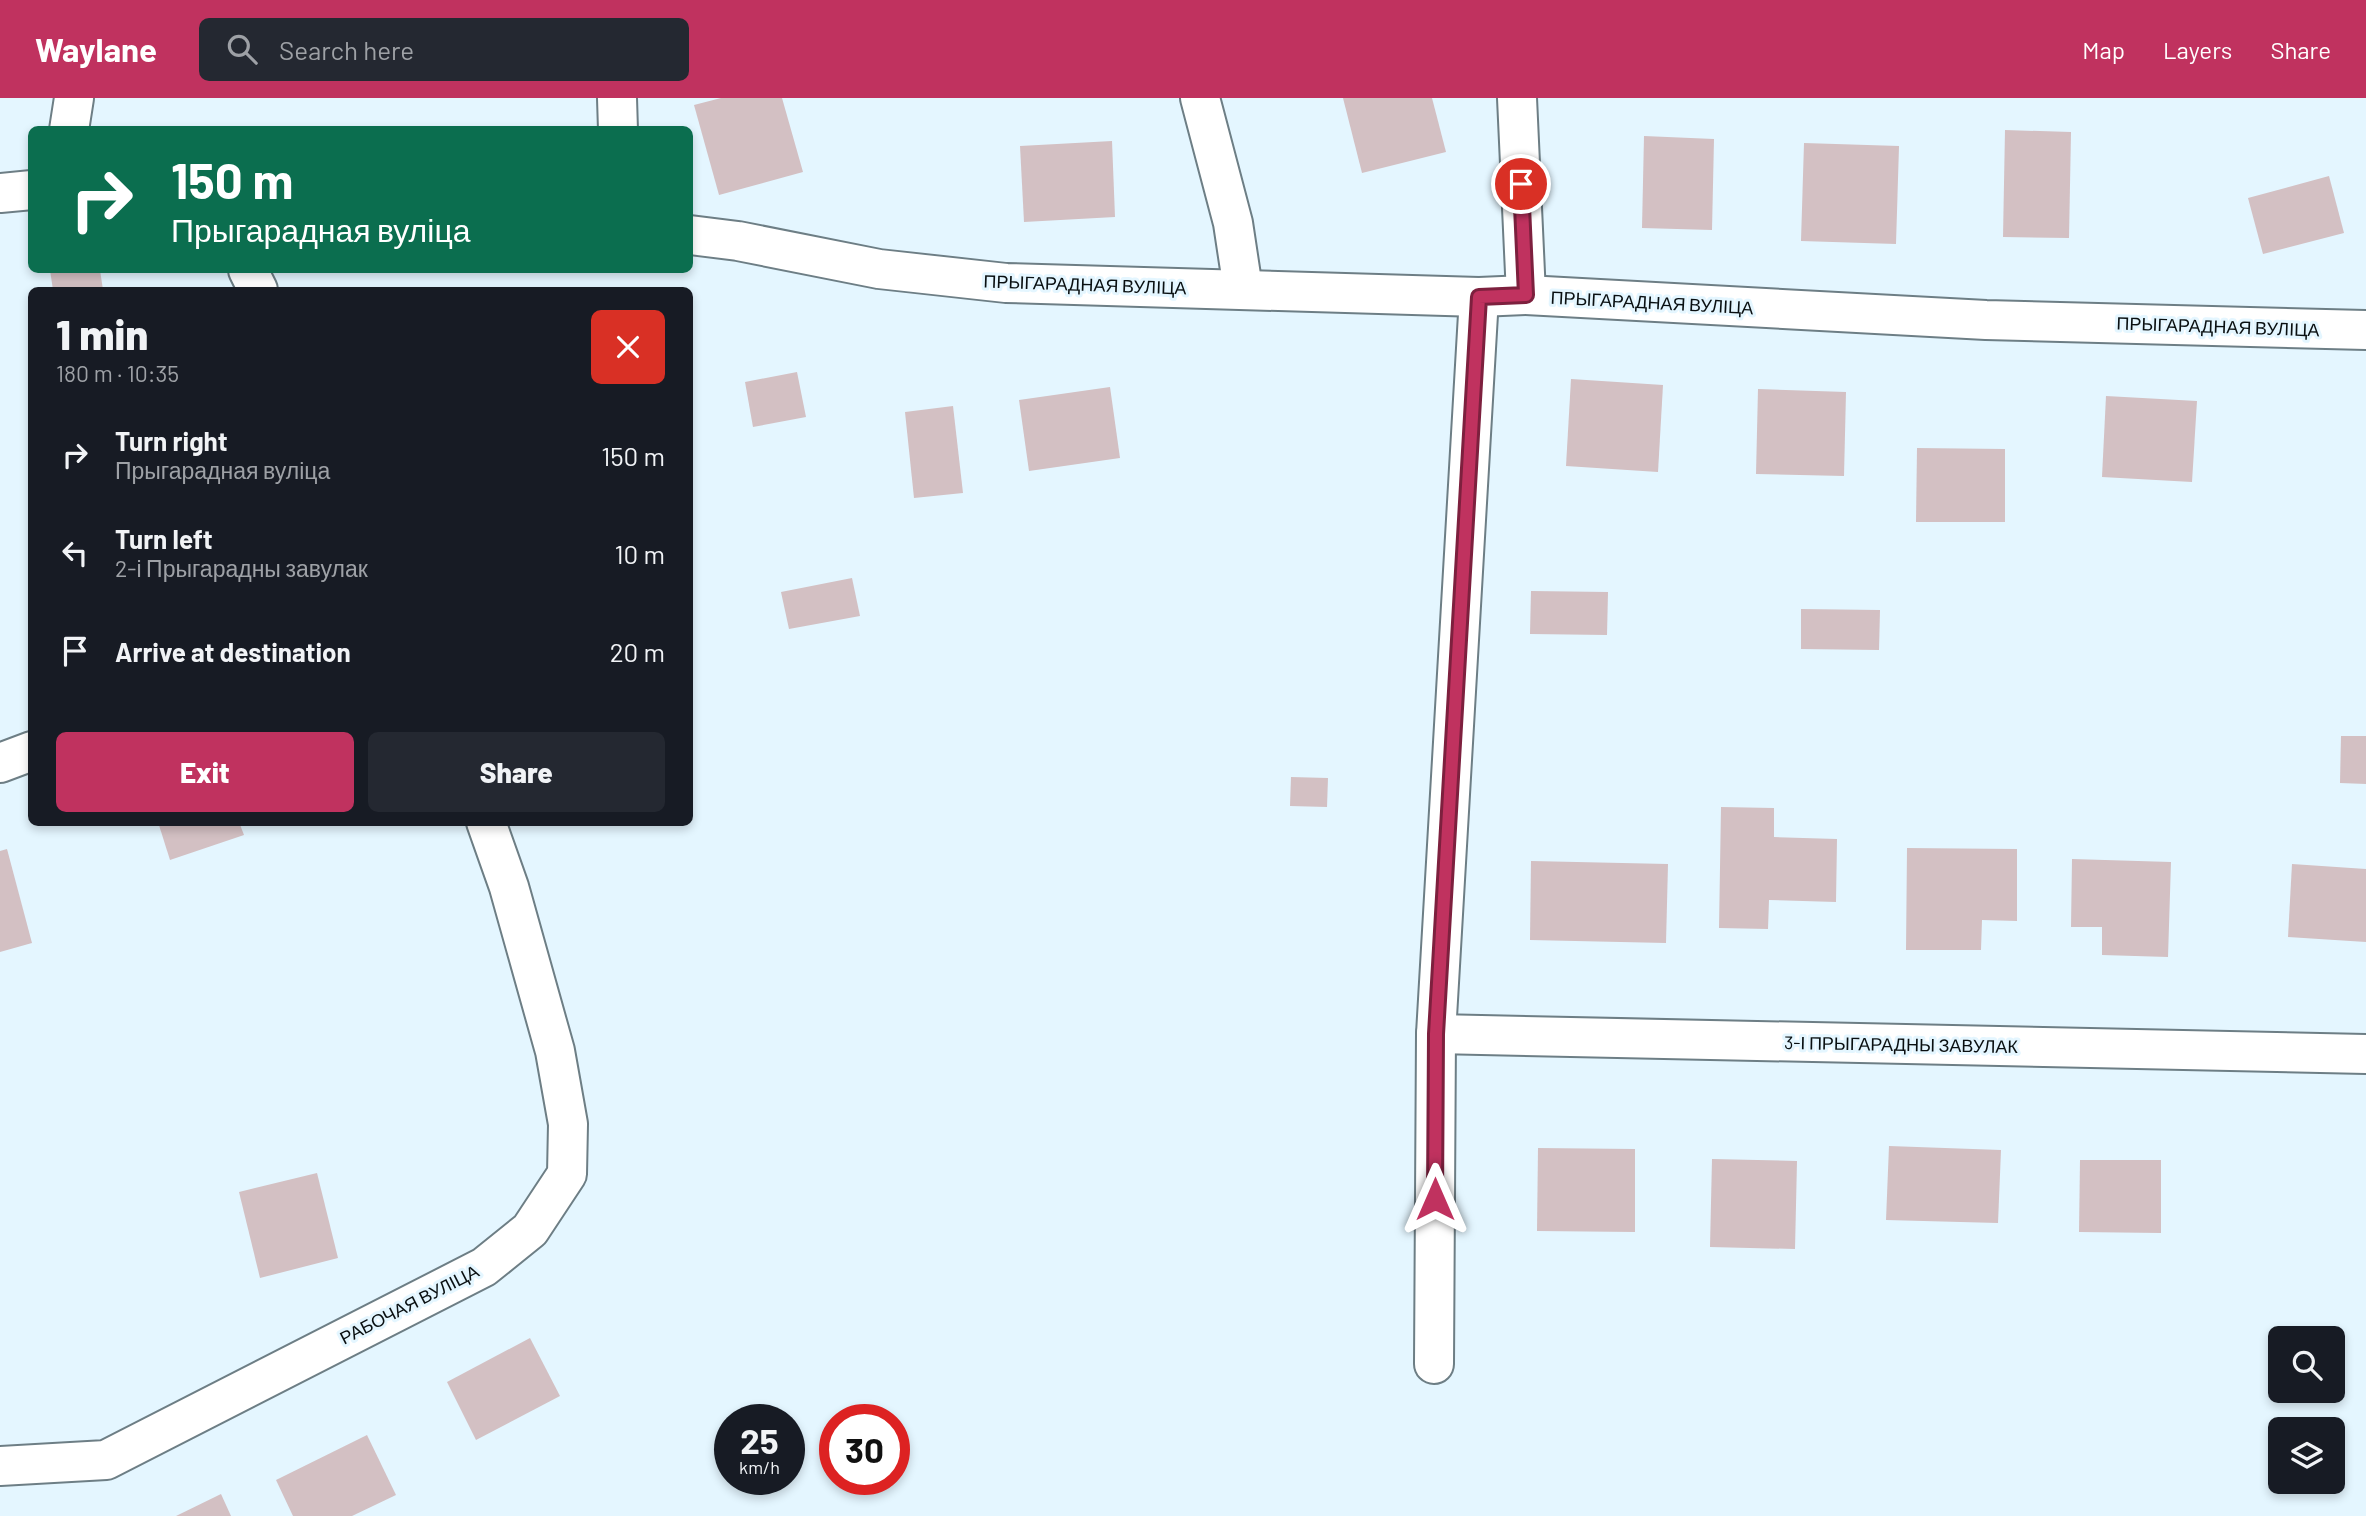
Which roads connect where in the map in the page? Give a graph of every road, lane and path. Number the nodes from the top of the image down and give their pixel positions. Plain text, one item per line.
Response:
1 (74, 98) edge
2 (617, 98) edge
3 (1200, 98) edge
4 (1517, 98) edge
5 (70, 126) edge
6 (618, 126) edge
7 (28, 190) edge
8 (0, 193) edge
9 (693, 235) edge
10 (1242, 289) junction
11 (1526, 295) junction
12 (1479, 297) junction
13 (2366, 330) edge
14 (28, 753) edge
15 (0, 764) edge
16 (487, 826) edge
17 (1436, 1034) junction
18 (2366, 1054) edge
19 (1434, 1364) dead end
20 (0, 1466) edge

1 - 5 street
2 - 6 street
3 - 10 street
4 - 11 street
7 - 8 street
9 - 10 street, ПРЫГАРАДНАЯ ВУЛІЦА
10 - 12 street, ПРЫГАРАДНАЯ ВУЛІЦА
11 - 12 street, ПРЫГАРАДНАЯ ВУЛІЦА
11 - 13 street, ПРЫГАРАДНАЯ ВУЛІЦА
12 - 17 street
14 - 15 street
16 - 20 street, РАБОЧАЯ ВУЛІЦА
17 - 18 street, 3-І ПРЫГАРАДНЫ ЗАВУЛАК
17 - 19 street

